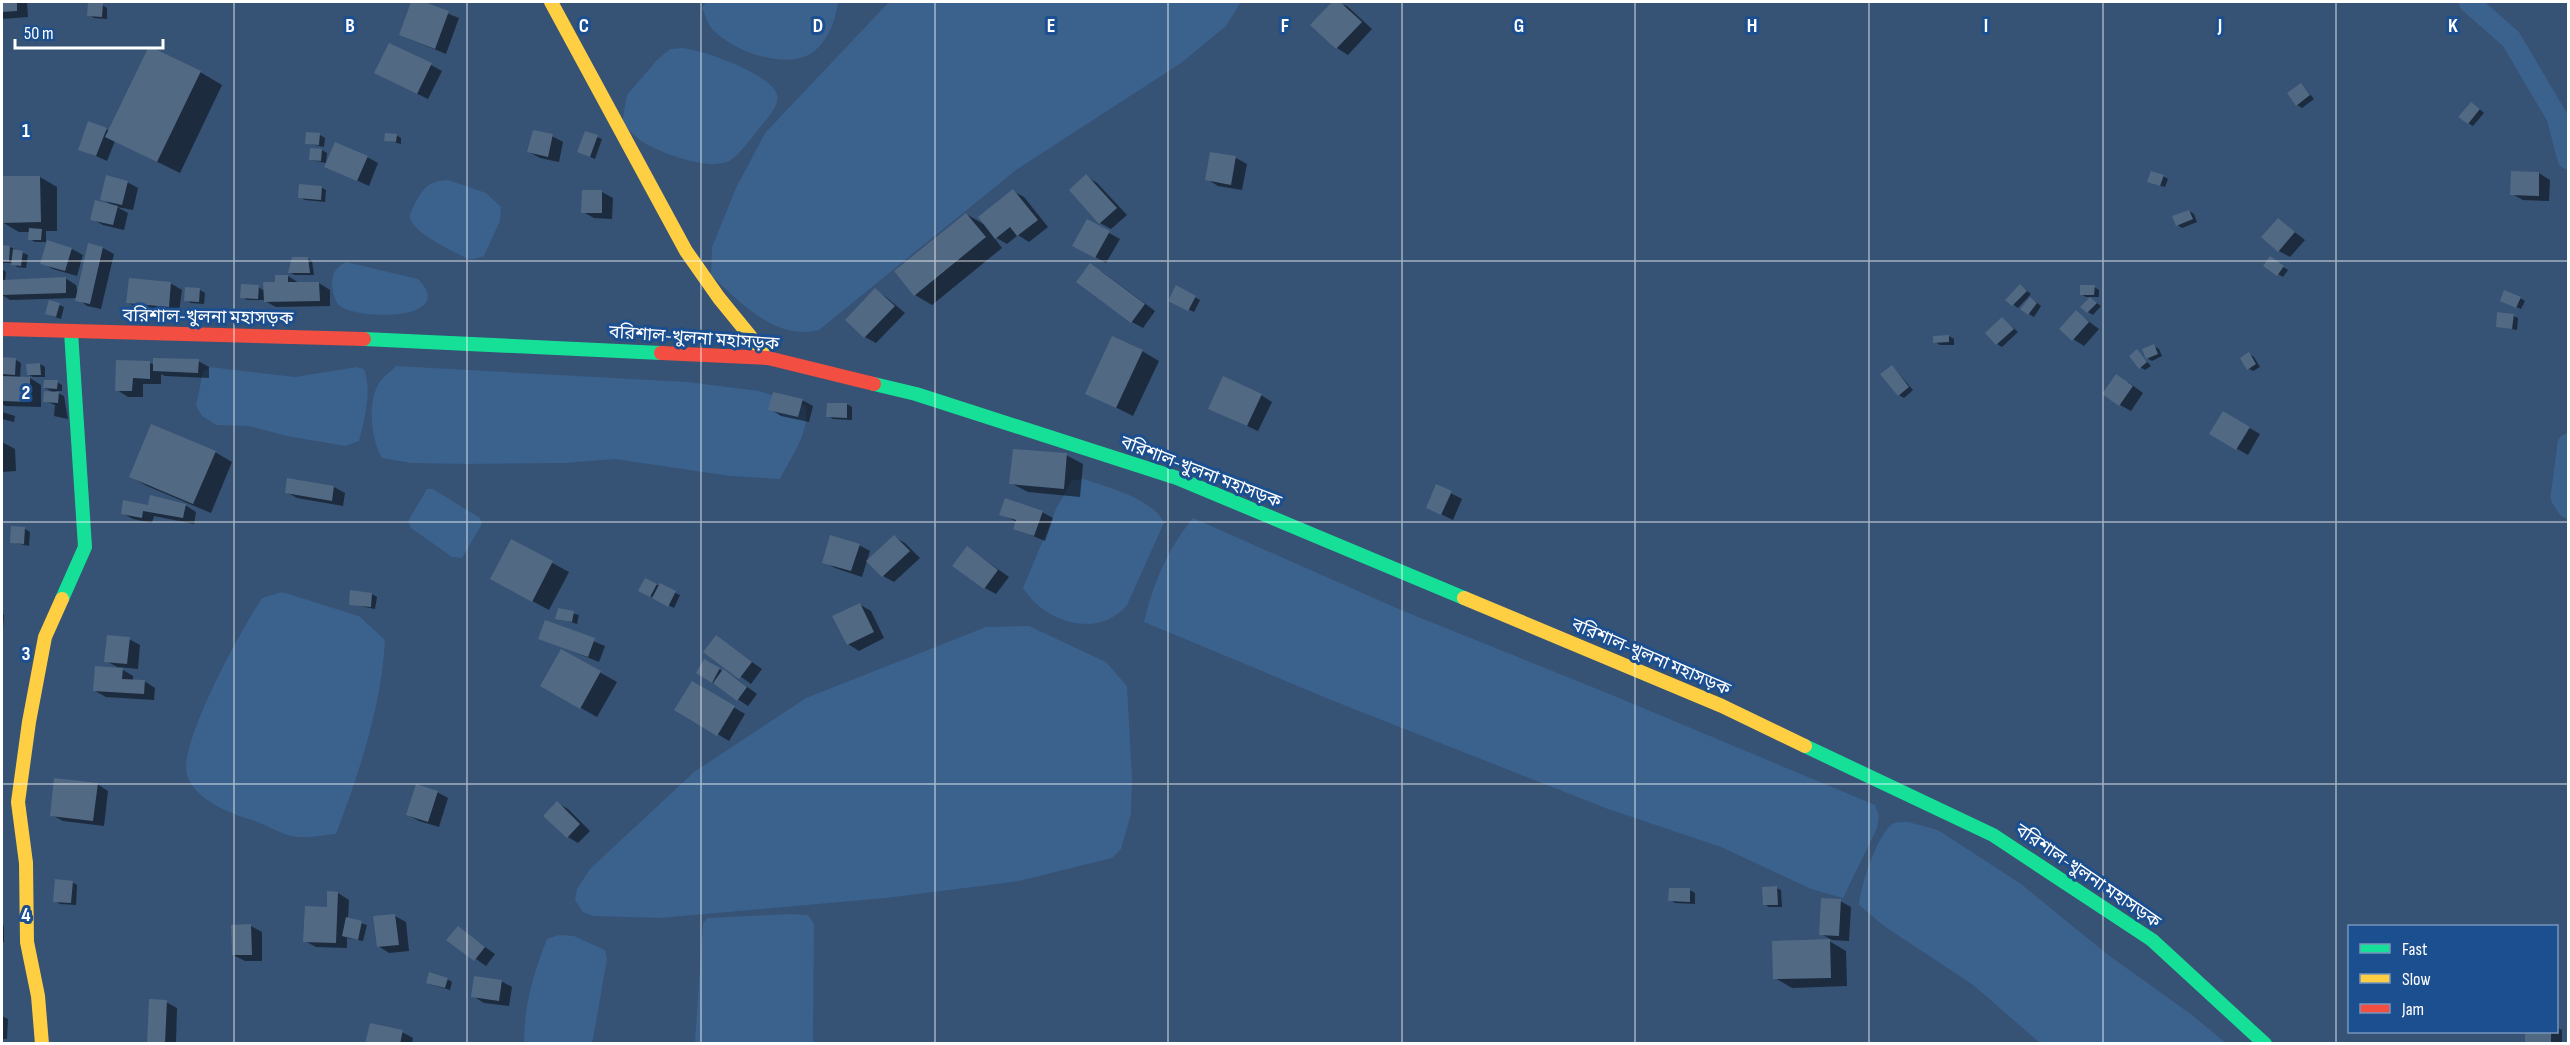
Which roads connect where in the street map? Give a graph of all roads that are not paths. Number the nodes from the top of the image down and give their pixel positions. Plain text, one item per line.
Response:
1 (551, 2) edge
2 (2, 330) edge
3 (71, 332) junction
4 (768, 358) junction
5 (42, 1044) edge
6 (2265, 1044) edge

1 - 4 main road
2 - 3 main road, বরিশাল-খুলনা মহাসড়ক
3 - 4 main road, বরিশাল-খুলনা মহাসড়ক
3 - 5 main road
4 - 6 main road, বরিশাল-খুলনা মহাসড়ক

